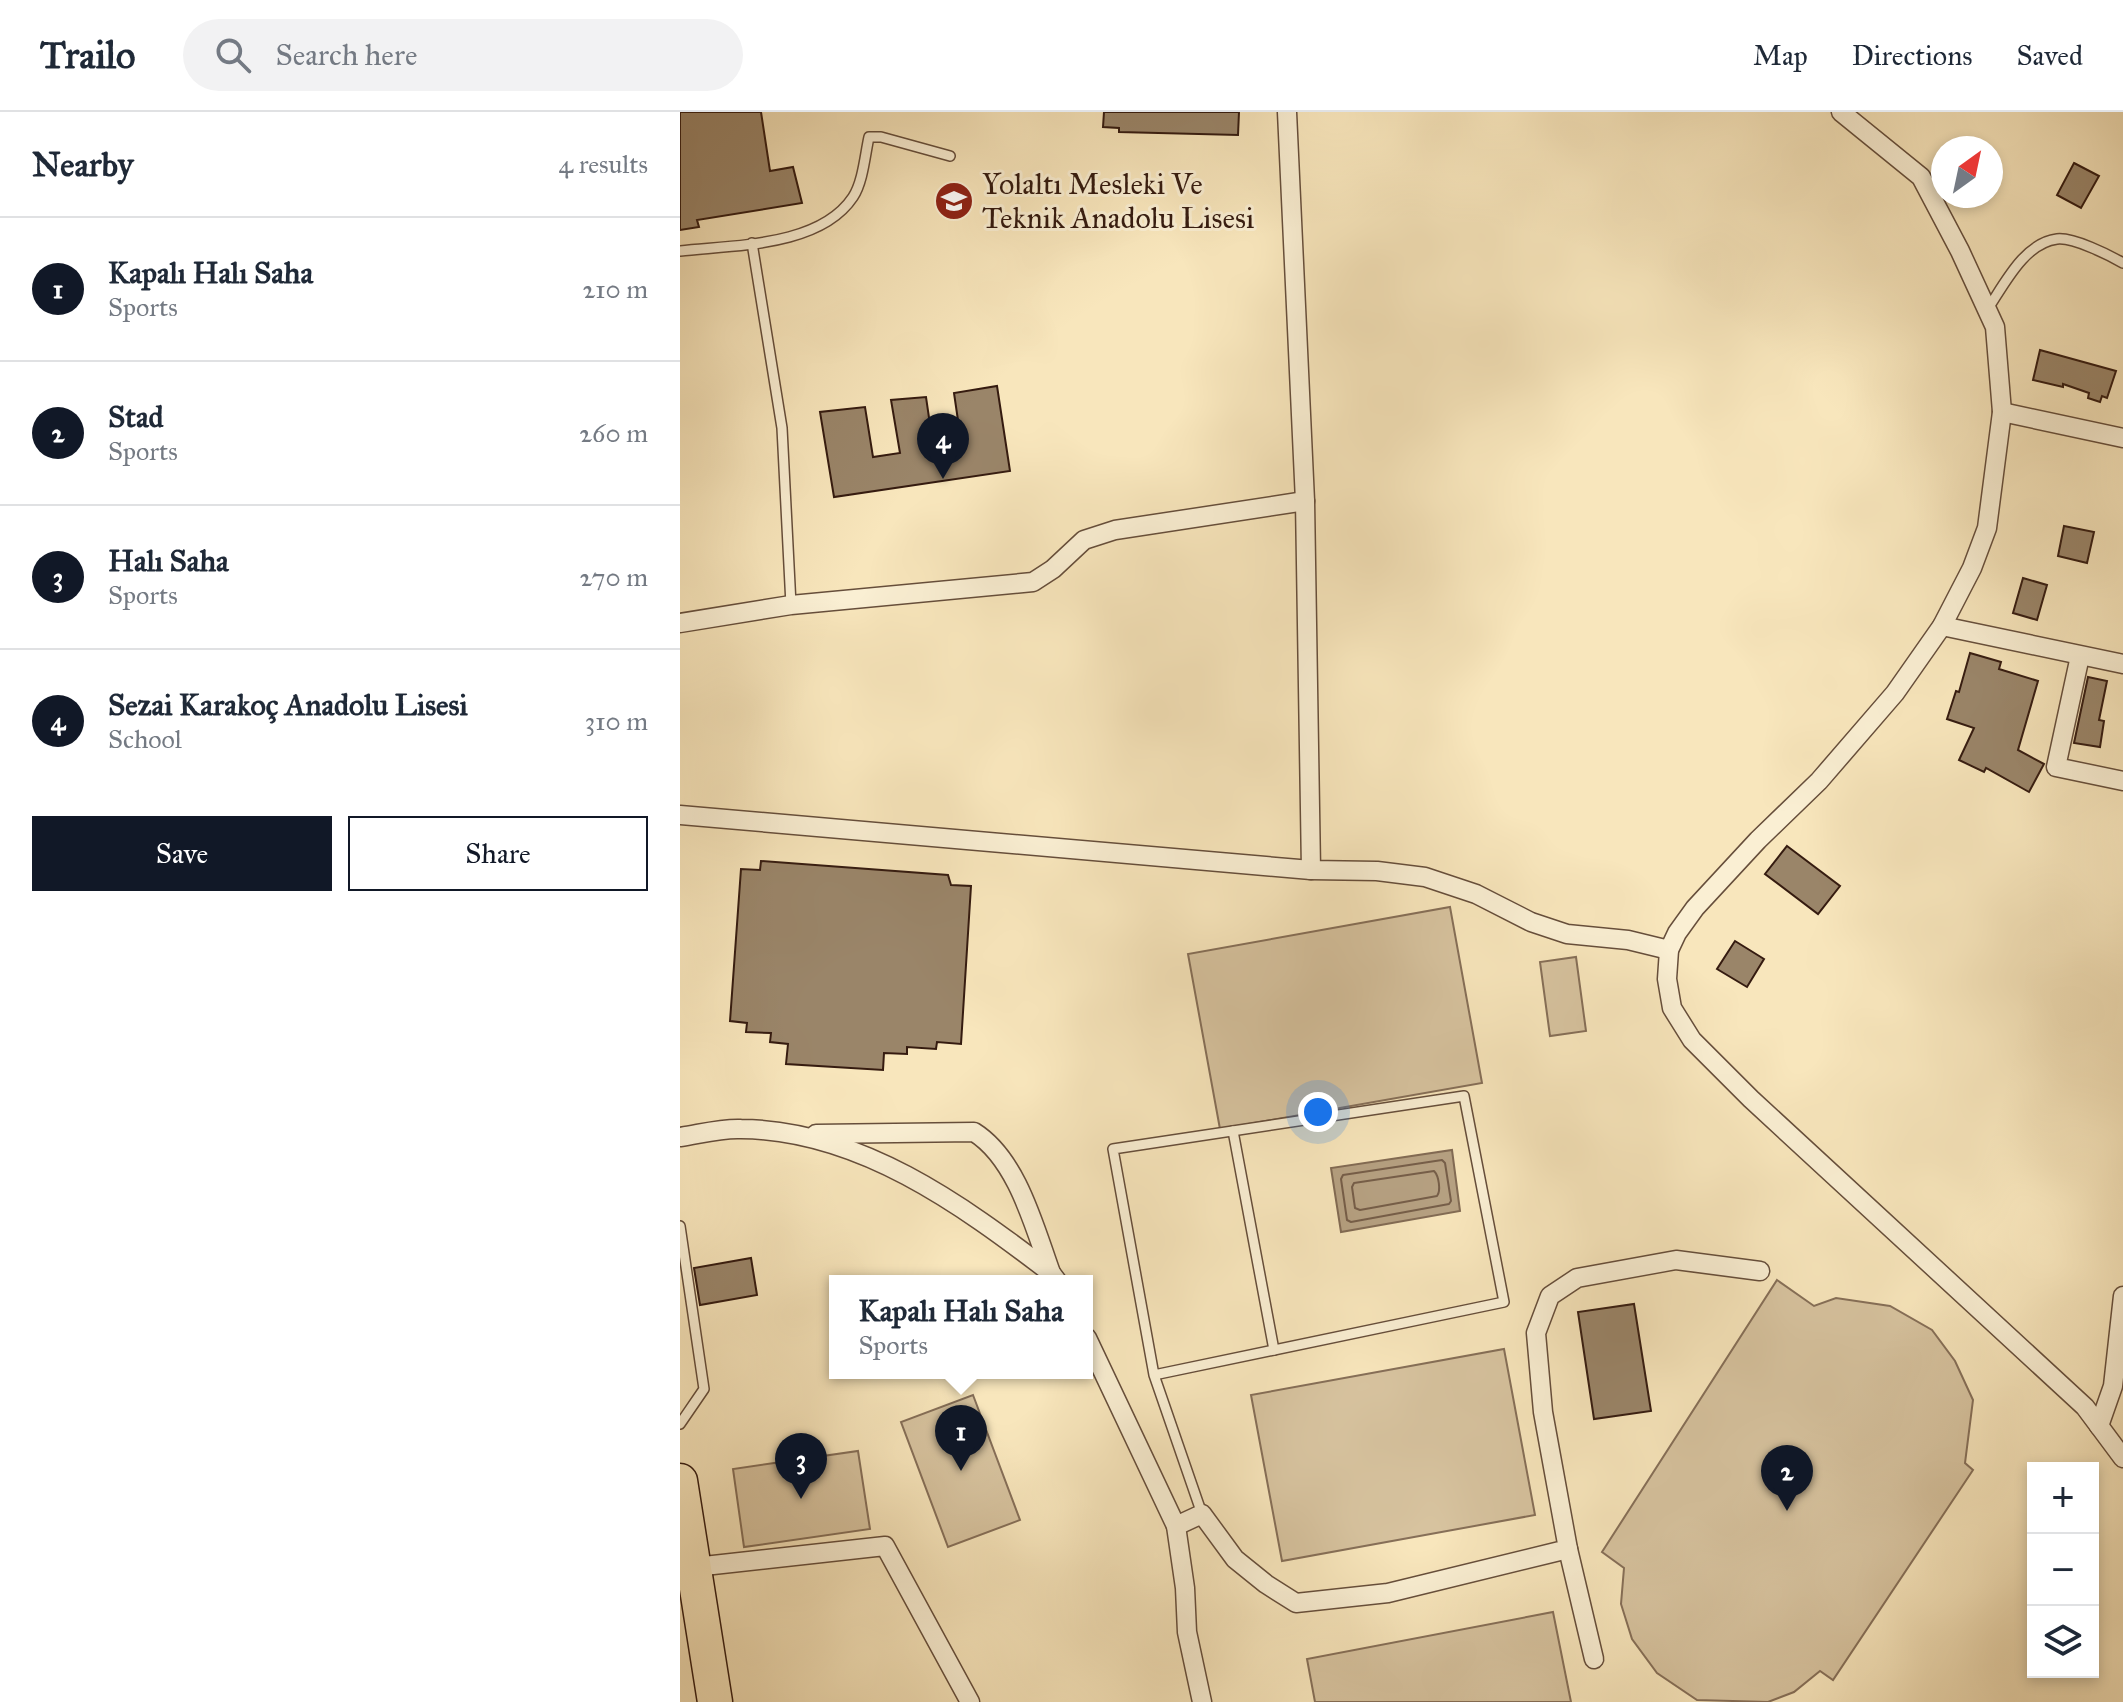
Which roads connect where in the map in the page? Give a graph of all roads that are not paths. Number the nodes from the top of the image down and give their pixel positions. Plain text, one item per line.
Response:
1 (1287, 112) edge
2 (1841, 112) edge
3 (950, 156) dead end
4 (752, 243) junction
5 (680, 251) edge
6 (2123, 263) edge
7 (1987, 310) junction
8 (2002, 412) junction
9 (2123, 438) edge
10 (1305, 501) junction
11 (791, 605) junction
12 (680, 623) edge
13 (1942, 626) junction
14 (2080, 656) junction
15 (2123, 664) edge
16 (2123, 781) edge
17 (680, 815) edge
18 (1311, 870) junction
19 (1669, 950) junction
20 (1233, 1131) junction
21 (797, 1134) junction
22 (680, 1137) edge
23 (680, 1226) edge
24 (1760, 1271) dead end
25 (1051, 1275) edge
26 (1053, 1275) edge
27 (2123, 1296) edge
28 (1274, 1350) junction
29 (1093, 1351) edge
30 (1154, 1375) junction
31 (680, 1424) edge
32 (2099, 1426) junction
33 (2123, 1458) edge
34 (680, 1481) edge
35 (1202, 1514) junction
36 (1176, 1526) junction
37 (1568, 1549) junction
38 (695, 1567) junction
39 (680, 1626) edge
40 (1594, 1659) dead end
41 (693, 1702) edge
42 (715, 1702) edge
43 (970, 1702) edge
44 (1202, 1702) edge

1 - 10 street
2 - 7 street
3 - 4 lane
4 - 5 lane
4 - 11 lane
6 - 7 lane
7 - 8 street
8 - 9 street
8 - 13 street
10 - 11 street
10 - 18 street
11 - 12 street
13 - 14 street
13 - 19 street
14 - 15 street
14 - 16 street
17 - 18 street
18 - 19 street
19 - 32 street
20 - 28 lane
20 - 28 lane
20 - 30 lane
21 - 22 street
21 - 25 street
21 - 26 street
23 - 31 lane
24 - 37 street
27 - 32 street
28 - 30 lane
29 - 36 street
30 - 35 lane
32 - 33 street
34 - 38 highway
35 - 36 street
35 - 37 street
36 - 44 street
37 - 40 street
38 - 42 highway
38 - 43 street
39 - 41 highway

